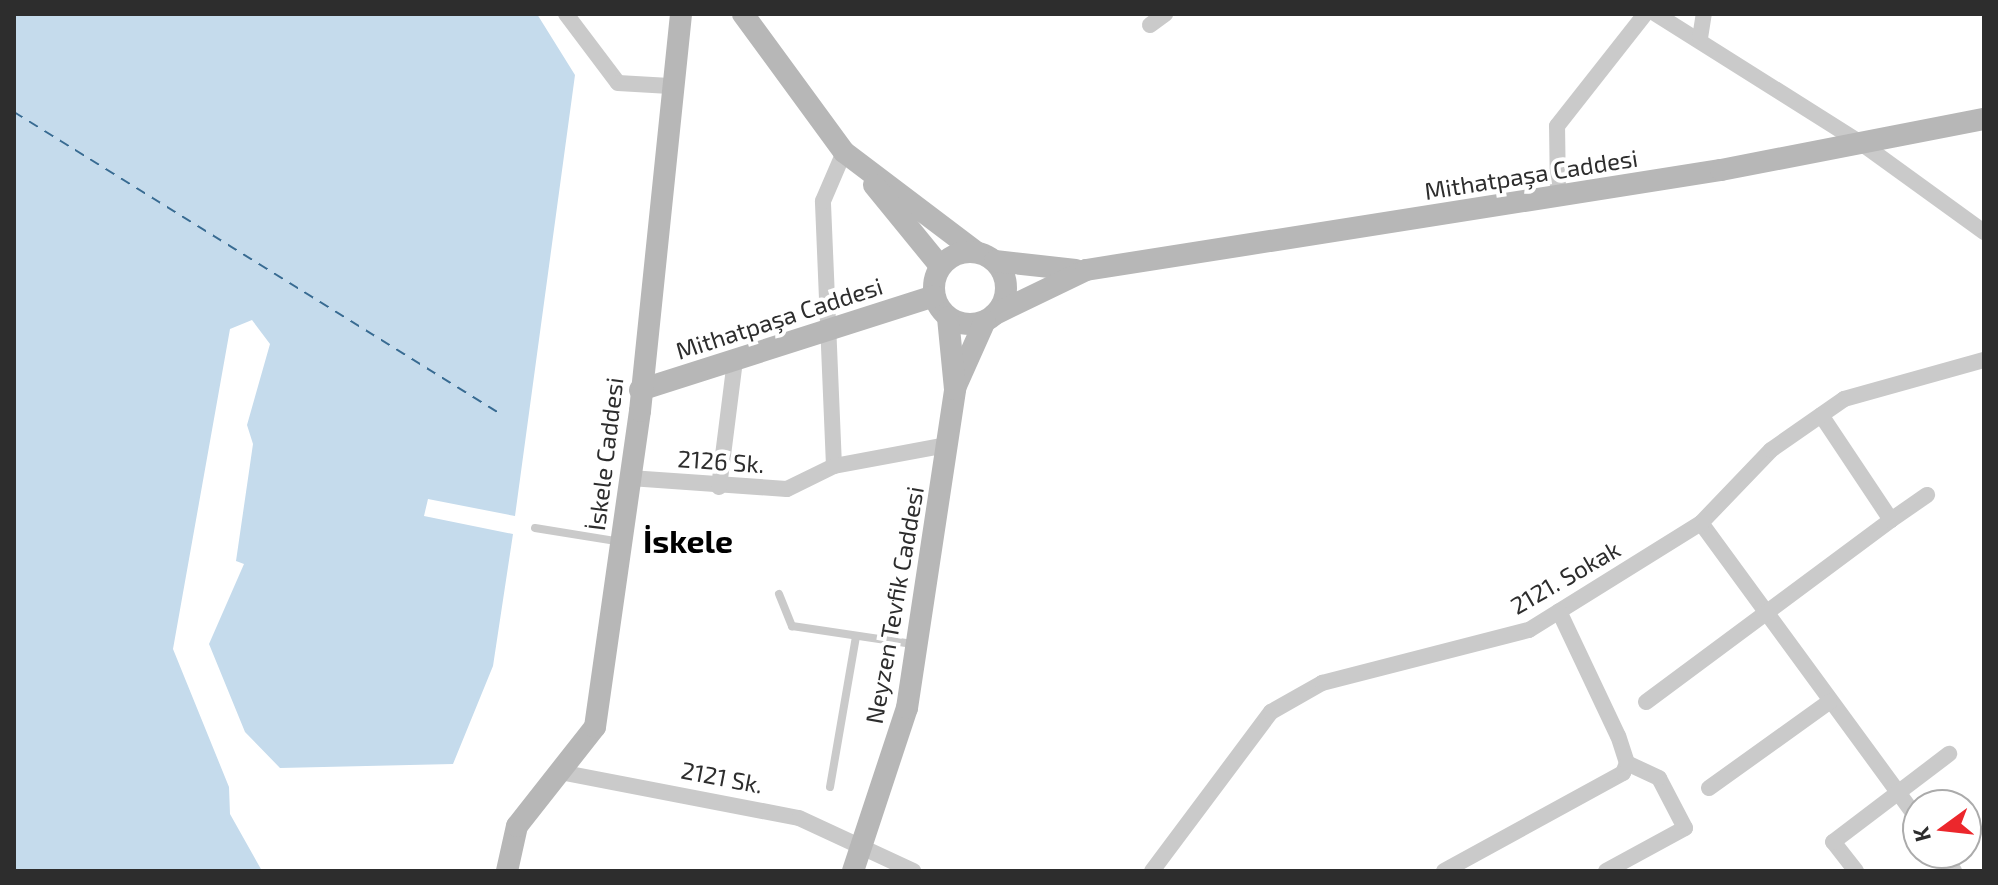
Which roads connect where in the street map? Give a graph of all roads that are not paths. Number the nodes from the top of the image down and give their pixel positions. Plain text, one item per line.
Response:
1 (566, 14) edge
2 (681, 14) edge
3 (743, 14) edge
4 (1165, 14) edge
5 (1645, 14) edge
6 (1656, 14) edge
7 (1704, 14) edge
8 (1150, 25) dead end
9 (1700, 38) junction
10 (670, 86) junction
11 (1984, 119) edge
12 (1861, 143) junction
13 (844, 152) junction
14 (862, 168) junction
15 (1558, 195) junction
16 (1984, 232) edge
17 (985, 256) junction
18 (940, 266) junction
19 (1086, 270) junction
20 (934, 296) junction
21 (948, 317) junction
22 (990, 318) junction
23 (827, 328) junction
24 (1984, 360) edge
25 (735, 361) junction
26 (955, 389) junction
27 (640, 390) junction
28 (1821, 415) junction
29 (946, 445) junction
30 (834, 466) junction
31 (630, 478) junction
32 (719, 487) junction
33 (1927, 495) dead end
34 (1891, 520) junction
35 (1701, 523) junction
36 (535, 528) dead end
37 (621, 542) junction
38 (779, 594) dead end
39 (1559, 611) junction
40 (1764, 616) junction
41 (856, 636) junction
42 (918, 644) junction
43 (1646, 702) dead end
44 (1829, 702) junction
45 (1949, 754) dead end
46 (1627, 763) junction
47 (565, 773) junction
48 (830, 787) dead end
49 (1709, 788) dead end
50 (1899, 793) junction
51 (1902, 797) edge
52 (865, 843) junction
53 (507, 871) edge
54 (853, 871) edge
55 (913, 871) edge
56 (1152, 871) edge
57 (1444, 871) edge
58 (1606, 871) edge
59 (1856, 871) edge

1 - 10 street
2 - 10 street, İskele Caddesi
3 - 13 street
4 - 8 street
5 - 15 street
6 - 9 street
7 - 9 street
9 - 12 street
10 - 27 street, İskele Caddesi
11 - 12 street, Mithatpaşa Caddesi
12 - 15 street, Mithatpaşa Caddesi
12 - 16 street
13 - 14 street
13 - 23 street
14 - 17 street
14 - 18 street
15 - 19 street, Mithatpaşa Caddesi
17 - 18 street
17 - 19 street
17 - 22 street
18 - 20 street
19 - 22 street
20 - 21 street
20 - 23 street, Mithatpaşa Caddesi
21 - 22 street
21 - 26 street
22 - 26 street
23 - 25 street, Mithatpaşa Caddesi
23 - 30 street
24 - 28 street, 2121. Sokak
25 - 27 street, Mithatpaşa Caddesi
25 - 32 street
26 - 29 street, Neyzen Tevfik Caddesi
27 - 31 street, İskele Caddesi
28 - 34 street
28 - 35 street, 2121. Sokak
29 - 30 street, 2126 Sk.
29 - 42 street, Neyzen Tevfik Caddesi
30 - 32 street, 2126 Sk.
31 - 32 street, 2126 Sk.
31 - 37 street, İskele Caddesi
33 - 34 street
34 - 40 street
35 - 39 street, 2121. Sokak
35 - 40 street
36 - 37 lane
37 - 47 street, İskele Caddesi
38 - 41 lane
39 - 46 street
39 - 56 street, 2121. Sokak
40 - 43 street
40 - 44 street
41 - 42 lane
41 - 48 lane
42 - 52 street, Neyzen Tevfik Caddesi
44 - 49 street
44 - 50 street
45 - 50 street
46 - 57 street
46 - 58 street
47 - 52 street, 2121 Sk.
47 - 53 street, İskele Caddesi
50 - 51 street
50 - 59 street
52 - 54 street, Neyzen Tevfik Caddesi
52 - 55 street

